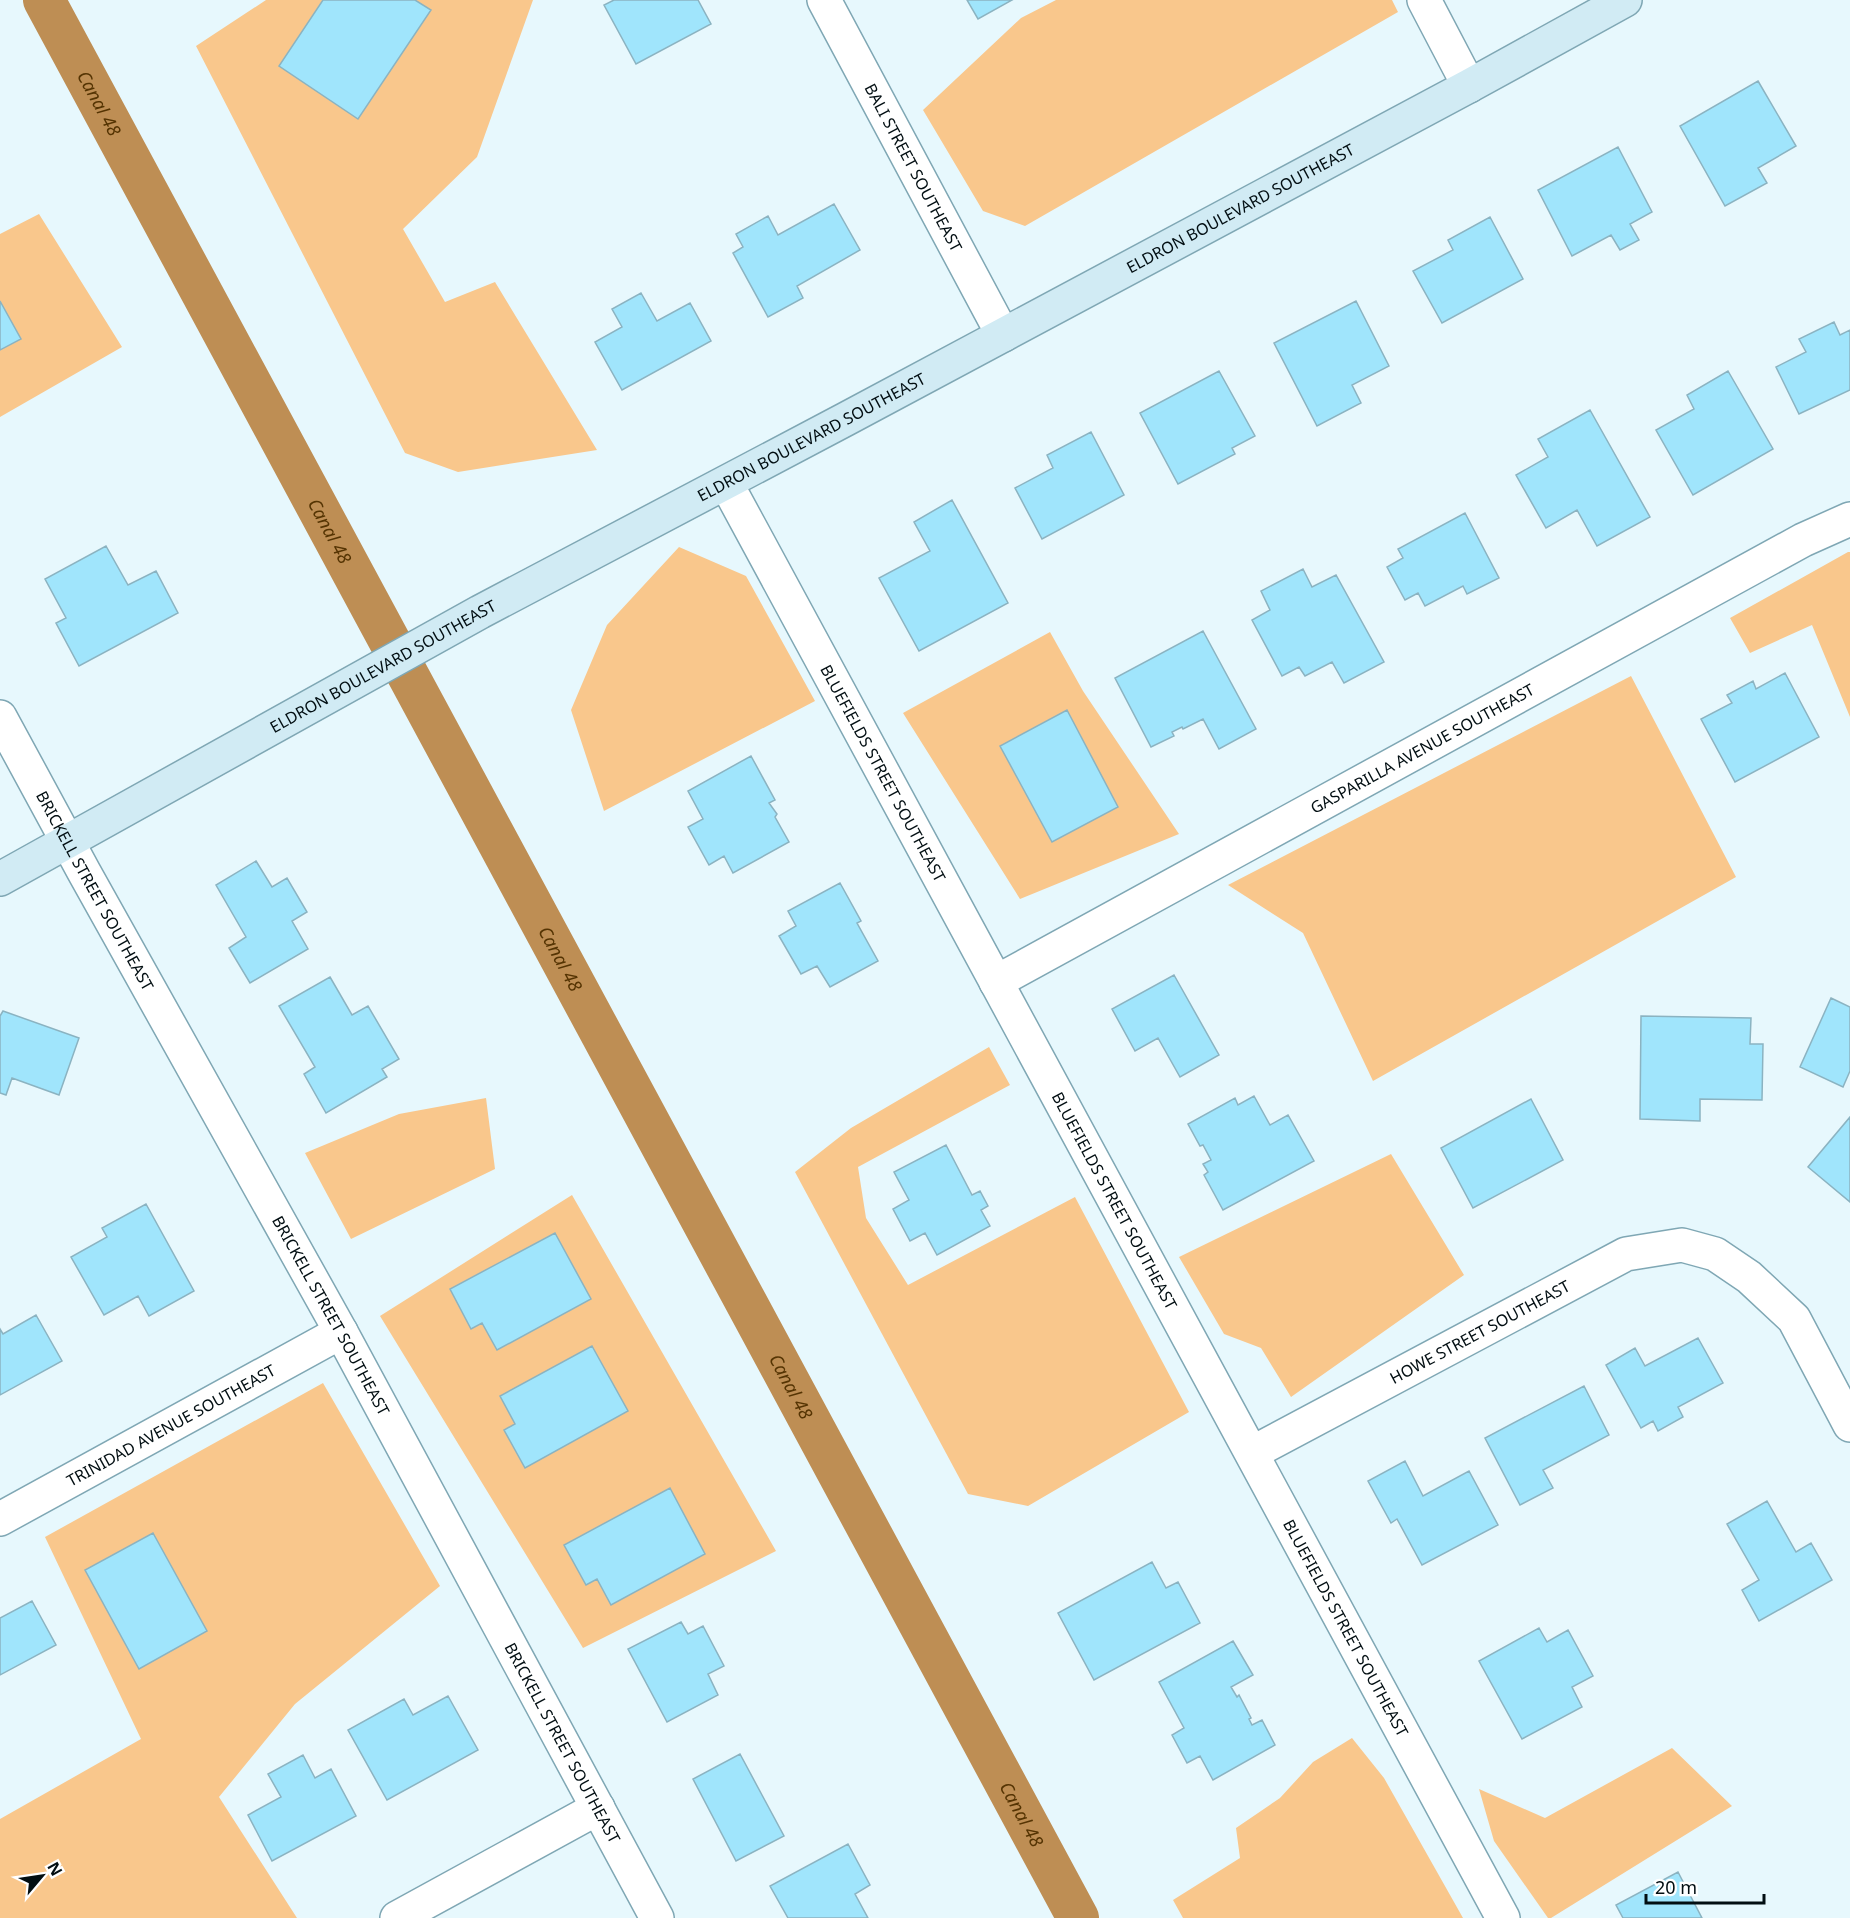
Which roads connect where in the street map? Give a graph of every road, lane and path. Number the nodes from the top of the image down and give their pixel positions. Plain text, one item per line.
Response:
1 (824, 0) edge
2 (1424, 0) edge
3 (1625, 0) edge
4 (1469, 86) junction
5 (1003, 335) junction
6 (726, 483) junction
7 (1850, 519) edge
8 (0, 717) edge
9 (68, 842) junction
10 (0, 879) edge
11 (996, 982) junction
12 (341, 1332) junction
13 (1850, 1425) edge
14 (1252, 1453) junction
15 (0, 1519) edge
16 (598, 1808) junction
17 (397, 1918) edge
18 (657, 1918) edge
19 (1503, 1918) edge

1 - 5 street, BALI STREET SOUTHEAST
2 - 4 street
3 - 4 street, ELDRON BOULEVARD SOUTHEAST
4 - 5 street, ELDRON BOULEVARD SOUTHEAST
5 - 6 street, ELDRON BOULEVARD SOUTHEAST
6 - 9 street, ELDRON BOULEVARD SOUTHEAST
6 - 11 street, BLUEFIELDS STREET SOUTHEAST
7 - 11 street, GASPARILLA AVENUE SOUTHEAST
8 - 9 street, BRICKELL STREET SOUTHEAST
9 - 10 street, ELDRON BOULEVARD SOUTHEAST
9 - 12 street, BRICKELL STREET SOUTHEAST
11 - 14 street, BLUEFIELDS STREET SOUTHEAST
12 - 15 street, TRINIDAD AVENUE SOUTHEAST
12 - 16 street, BRICKELL STREET SOUTHEAST
13 - 14 street, HOWE STREET SOUTHEAST
14 - 19 street, BLUEFIELDS STREET SOUTHEAST
16 - 17 street
16 - 18 street, BRICKELL STREET SOUTHEAST

